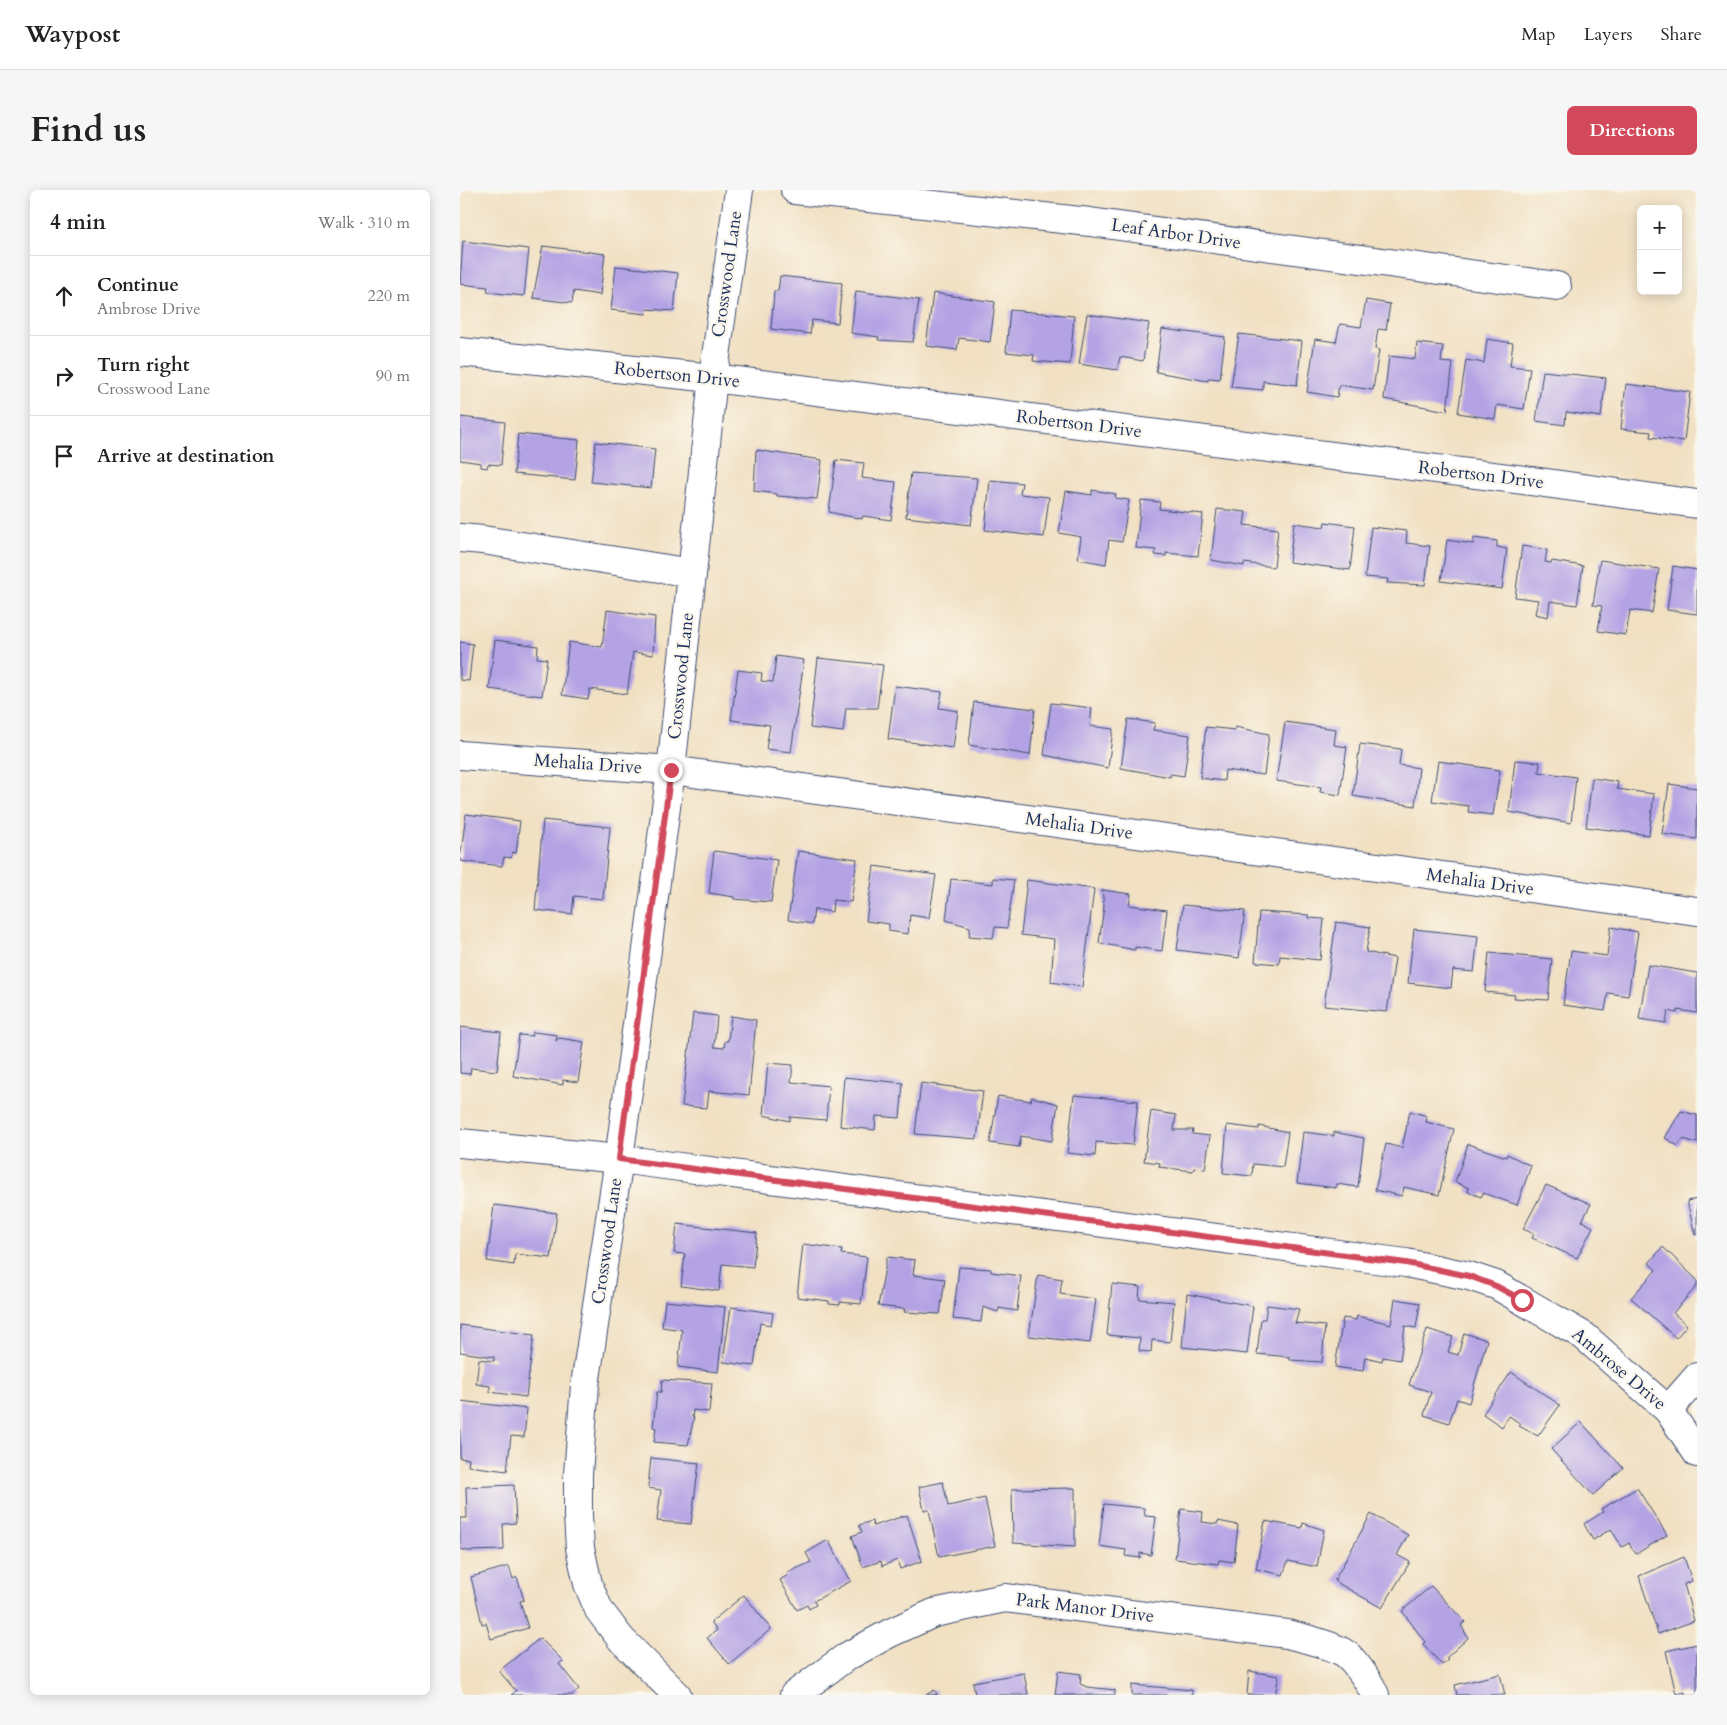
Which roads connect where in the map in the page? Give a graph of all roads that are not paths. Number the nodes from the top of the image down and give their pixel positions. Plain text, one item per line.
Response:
1 (739, 190) edge
2 (795, 190) edge
3 (1556, 286) dead end
4 (460, 352) edge
5 (713, 378) junction
6 (1697, 504) edge
7 (460, 538) edge
8 (692, 573) junction
9 (460, 754) edge
10 (671, 770) junction
11 (1697, 911) edge
12 (460, 1143) edge
13 (619, 1159) junction
14 (1697, 1377) edge
15 (1668, 1410) junction
16 (1697, 1453) edge
17 (677, 1695) edge
18 (794, 1695) edge
19 (1375, 1695) edge

1 - 5 street, Crosswood Lane
2 - 3 street, Leaf Arbor Drive
4 - 5 street, Robertson Drive
5 - 6 street, Robertson Drive
5 - 8 street, Crosswood Lane
7 - 8 street
8 - 10 street, Crosswood Lane
9 - 10 street, Mehalia Drive
10 - 11 street, Mehalia Drive
10 - 13 street, Crosswood Lane
12 - 13 street, Ambrose Drive
13 - 15 street, Ambrose Drive
13 - 17 street, Crosswood Lane
14 - 15 street
15 - 16 street, Ambrose Drive
18 - 19 street, Park Manor Drive

